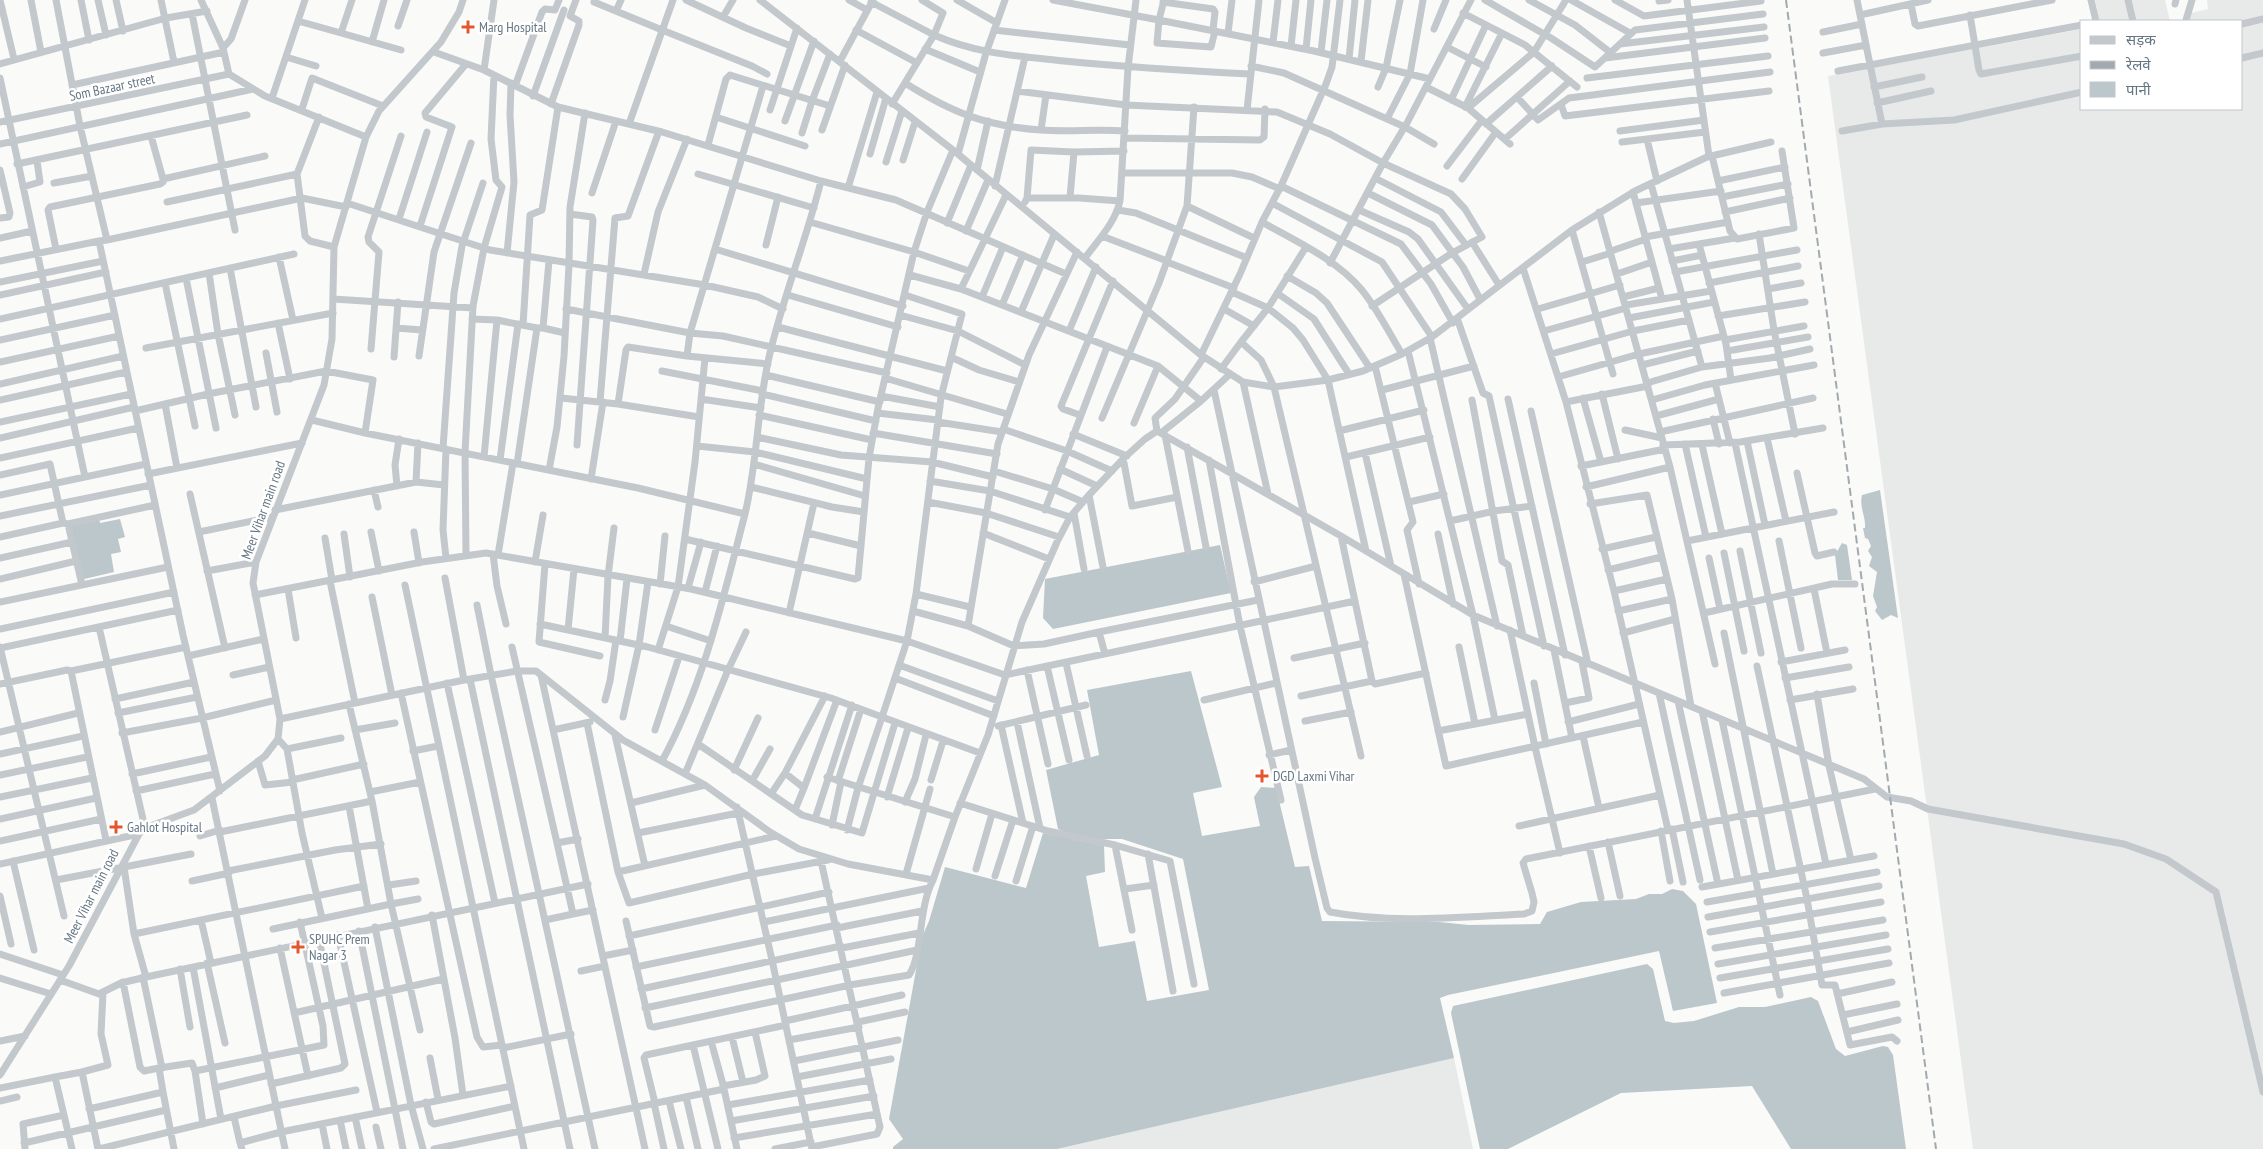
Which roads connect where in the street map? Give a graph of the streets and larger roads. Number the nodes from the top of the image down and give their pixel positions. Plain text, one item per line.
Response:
1 (0, 0) edge
2 (31, 0) edge
3 (56, 0) edge
4 (81, 0) edge
5 (98, 0) edge
6 (116, 0) edge
7 (160, 0) edge
8 (201, 0) edge
9 (245, 0) edge
10 (305, 0) edge
11 (352, 0) edge
12 (384, 0) edge
13 (407, 0) edge
14 (463, 0) edge
15 (494, 0) edge
16 (559, 0) edge
17 (576, 0) edge
18 (621, 0) edge
19 (673, 0) edge
20 (686, 0) edge
21 (734, 0) edge
22 (849, 0) edge
23 (922, 0) edge
24 (957, 0) edge
25 (1005, 0) edge
26 (1053, 0) edge
27 (1136, 0) edge
28 (1232, 0) edge
29 (1259, 0) edge
30 (1278, 0) edge
31 (1296, 0) edge
32 (1311, 0) edge
33 (1327, 0) edge
34 (1340, 0) edge
35 (1355, 0) edge
36 (1368, 0) edge
37 (1400, 0) edge
38 (1424, 0) edge
39 (1446, 0) edge
40 (1471, 0) edge
41 (1485, 0) edge
42 (1529, 0) edge
43 (1566, 0) edge
44 (1572, 0) edge
45 (1615, 0) edge
46 (1632, 0) edge
47 (1668, 0) edge
48 (1687, 0) edge
49 (1857, 0) edge
50 (1928, 0) edge
51 (2052, 0) edge
52 (2091, 0) edge
53 (2128, 0) edge
54 (2192, 0) edge
55 (762, 1) edge
56 (872, 1) edge
57 (1163, 1) edge
58 (1659, 1) edge
59 (1761, 1) dead end
60 (594, 2) dead end
61 (1911, 4) junction
62 (1628, 8) junction
63 (564, 10) dead end
64 (867, 10) junction
65 (207, 11) junction
66 (616, 11) junction
67 (1688, 11) junction
68 (1463, 13) junction
69 (192, 14) junction
70 (1763, 14) dead end
71 (1133, 15) junction
72 (1556, 15) junction
73 (1860, 15) junction
74 (1970, 15) junction
75 (723, 17) junction
76 (166, 18) junction
77 (2263, 19) edge
78 (1159, 20) junction
79 (2096, 20) edge
80 (2133, 20) edge
81 (2186, 20) dead end
82 (298, 21) junction
83 (1690, 23) junction
84 (1862, 24) junction
85 (2080, 24) edge
86 (2243, 24) edge
87 (1486, 25) junction
88 (398, 26) dead end
89 (995, 26) junction
90 (1764, 27) dead end
91 (797, 28) junction
92 (1434, 29) dead end
93 (662, 30) junction
94 (856, 30) junction
95 (123, 31) junction
96 (1214, 31) junction
97 (1823, 32) dead end
98 (341, 33) junction
99 (1228, 33) junction
100 (1502, 33) junction
101 (1630, 33) junction
102 (934, 35) junction
103 (1546, 35) junction
104 (1692, 35) junction
105 (106, 36) junction
106 (1254, 38) junction
107 (1766, 38) dead end
108 (89, 40) junction
109 (814, 41) junction
110 (372, 42) junction
111 (1272, 42) junction
112 (1620, 44) junction
113 (1866, 44) junction
114 (1130, 45) junction
115 (1975, 45) junction
116 (66, 46) junction
117 (791, 46) junction
118 (1291, 46) junction
119 (1447, 47) junction
120 (1694, 48) junction
121 (925, 49) junction
122 (1306, 49) junction
123 (223, 50) junction
124 (401, 50) dead end
125 (41, 52) junction
126 (434, 52) junction
127 (1321, 52) junction
128 (1534, 52) junction
129 (986, 53) junction
130 (1611, 53) junction
131 (1823, 53) dead end
132 (2263, 53) edge
133 (830, 54) junction
134 (1334, 55) junction
135 (1768, 56) dead end
136 (2080, 56) edge
137 (201, 57) junction
138 (286, 57) junction
139 (1025, 57) junction
140 (1349, 58) junction
141 (1605, 58) junction
142 (2243, 58) edge
143 (14, 59) junction
144 (1470, 59) junction
145 (1362, 61) junction
146 (174, 62) junction
147 (843, 63) junction
148 (916, 63) junction
149 (0, 64) edge
150 (466, 64) junction
151 (1696, 64) junction
152 (316, 66) dead end
153 (1251, 66) junction
154 (1552, 66) junction
155 (1870, 66) junction
156 (1486, 67) junction
157 (1128, 68) junction
158 (1386, 68) junction
159 (484, 70) junction
160 (1838, 71) dead end
161 (980, 72) junction
162 (1770, 72) dead end
163 (230, 74) junction
164 (767, 74) dead end
165 (1250, 74) junction
166 (1410, 74) junction
167 (494, 75) junction
168 (1922, 77) dead end
169 (0, 78) edge
170 (204, 78) junction
171 (1587, 78) dead end
172 (1430, 79) junction
173 (1570, 81) junction
174 (904, 82) junction
175 (1698, 82) junction
176 (513, 84) junction
177 (72, 85) junction
178 (763, 86) junction
179 (1577, 86) dead end
180 (1378, 87) dead end
181 (1874, 87) junction
182 (1426, 88) junction
183 (253, 89) junction
184 (776, 90) junction
185 (1017, 91) junction
186 (1323, 91) junction
187 (1769, 91) dead end
188 (1931, 91) dead end
189 (877, 92) junction
190 (2080, 92) edge
191 (794, 95) junction
192 (1046, 95) junction
193 (533, 96) junction
194 (1517, 96) junction
195 (272, 98) junction
196 (886, 98) junction
197 (1700, 99) junction
198 (208, 100) junction
199 (812, 100) junction
200 (1451, 100) junction
201 (1877, 103) junction
202 (892, 104) junction
203 (1561, 104) junction
204 (554, 105) junction
205 (1126, 105) junction
206 (383, 106) junction
207 (830, 106) junction
208 (76, 107) junction
209 (1194, 107) junction
210 (1466, 107) junction
211 (302, 109) junction
212 (770, 110) dead end
213 (1247, 110) junction
214 (1265, 110) junction
215 (902, 112) junction
216 (585, 113) junction
217 (1533, 115) junction
218 (247, 116) dead end
219 (716, 116) junction
220 (319, 117) junction
221 (968, 117) junction
222 (1387, 120) junction
223 (1704, 120) junction
224 (4, 121) edge
225 (616, 121) junction
226 (785, 121) dead end
227 (988, 121) junction
228 (214, 122) junction
229 (915, 122) junction
230 (1484, 122) junction
231 (629, 124) junction
232 (1308, 124) junction
233 (1882, 124) junction
234 (750, 126) junction
235 (1010, 127) junction
236 (1405, 127) junction
237 (81, 128) junction
238 (822, 130) dead end
239 (1041, 130) junction
240 (659, 131) junction
241 (1620, 131) dead end
242 (1842, 131) dead end
243 (427, 132) dead end
244 (1496, 132) junction
245 (1705, 132) junction
246 (802, 133) dead end
247 (1125, 134) junction
248 (151, 136) junction
249 (401, 136) dead end
250 (366, 137) junction
251 (1192, 137) junction
252 (687, 139) junction
253 (1647, 139) junction
254 (12, 141) junction
255 (1622, 142) dead end
256 (1771, 142) dead end
257 (471, 143) dead end
258 (0, 144) edge
259 (1434, 144) dead end
260 (708, 145) junction
261 (805, 146) dead end
262 (86, 150) junction
263 (1124, 151) junction
264 (1782, 151) dead end
265 (955, 152) junction
266 (1074, 152) junction
267 (870, 154) dead end
268 (741, 155) junction
269 (265, 156) dead end
270 (1710, 156) junction
271 (903, 160) dead end
272 (37, 161) junction
273 (886, 162) dead end
274 (1383, 163) junction
275 (17, 164) junction
276 (223, 166) junction
277 (1447, 166) dead end
278 (974, 168) junction
279 (1785, 168) junction
280 (0, 170) edge
281 (1190, 172) junction
282 (1123, 173) junction
283 (297, 174) junction
284 (698, 174) dead end
285 (92, 176) junction
286 (1375, 178) junction
287 (163, 179) junction
288 (1462, 179) dead end
289 (988, 180) junction
290 (821, 181) junction
291 (1718, 181) junction
292 (483, 182) dead end
293 (1654, 182) junction
294 (54, 183) dead end
295 (733, 184) junction
296 (1788, 184) junction
297 (995, 186) junction
298 (22, 187) junction
299 (1280, 187) junction
300 (848, 188) junction
301 (228, 189) junction
302 (1633, 192) junction
303 (592, 193) dead end
304 (1368, 193) junction
305 (1721, 194) junction
306 (1006, 195) junction
307 (97, 197) junction
308 (778, 197) junction
309 (302, 198) junction
310 (1027, 198) junction
311 (1070, 198) junction
312 (1790, 198) junction
313 (1656, 200) junction
314 (1120, 201) junction
315 (167, 202) dead end
316 (1636, 203) junction
317 (1272, 204) junction
318 (347, 205) junction
319 (1187, 206) junction
320 (1022, 207) junction
321 (814, 208) junction
322 (1118, 210) junction
323 (1359, 210) junction
324 (231, 212) junction
325 (376, 212) junction
326 (927, 212) junction
327 (1599, 212) junction
328 (1725, 212) junction
329 (570, 214) junction
330 (0, 218) edge
331 (399, 219) junction
332 (1354, 221) junction
333 (810, 222) junction
334 (1262, 222) junction
335 (1728, 222) junction
336 (947, 223) junction
337 (420, 226) junction
338 (235, 230) dead end
339 (1178, 230) junction
340 (1572, 230) junction
341 (32, 231) junction
342 (966, 231) junction
343 (440, 233) junction
344 (1665, 233) junction
345 (1054, 234) junction
346 (1760, 234) junction
347 (1102, 236) junction
348 (0, 238) edge
349 (1254, 238) junction
350 (1646, 238) junction
351 (1735, 238) junction
352 (984, 239) junction
353 (103, 240) junction
354 (464, 241) junction
355 (1342, 242) junction
356 (1469, 244) junction
357 (1699, 244) junction
358 (766, 245) dead end
359 (334, 247) junction
360 (1004, 247) junction
361 (1306, 247) junction
362 (484, 248) junction
363 (56, 249) junction
364 (715, 249) junction
365 (1669, 249) junction
366 (1797, 250) dead end
367 (914, 252) junction
368 (1077, 252) junction
369 (1611, 252) junction
370 (37, 253) junction
371 (506, 253) junction
372 (1452, 253) junction
373 (294, 254) dead end
374 (1023, 255) junction
375 (1702, 255) junction
376 (1763, 256) junction
377 (279, 257) junction
378 (527, 257) junction
379 (1085, 258) junction
380 (1247, 258) junction
381 (0, 261) edge
382 (103, 261) junction
383 (549, 261) junction
384 (1167, 261) junction
385 (1672, 261) junction
386 (1582, 262) junction
387 (1652, 262) junction
388 (1040, 263) junction
389 (1330, 263) junction
390 (1436, 263) junction
391 (569, 265) junction
392 (1705, 266) junction
393 (1798, 266) dead end
394 (1096, 267) junction
395 (230, 268) junction
396 (591, 268) junction
397 (1523, 268) junction
398 (612, 271) junction
399 (969, 271) junction
400 (106, 272) junction
401 (1423, 272) junction
402 (1675, 272) junction
403 (42, 273) junction
404 (210, 273) junction
405 (1765, 273) junction
406 (644, 274) junction
407 (795, 274) junction
408 (1066, 274) junction
409 (1617, 274) junction
410 (910, 275) junction
411 (1287, 276) junction
412 (186, 278) junction
413 (1113, 281) junction
414 (0, 282) edge
415 (165, 283) junction
416 (1801, 283) dead end
417 (44, 285) junction
418 (705, 285) junction
419 (1499, 285) junction
420 (1620, 285) junction
421 (1710, 287) junction
422 (1400, 288) junction
423 (1660, 288) junction
424 (961, 289) junction
425 (1768, 289) junction
426 (1233, 290) junction
427 (1277, 293) junction
428 (1591, 294) junction
429 (0, 295) edge
430 (110, 295) junction
431 (788, 295) junction
432 (905, 295) junction
433 (1681, 295) junction
434 (982, 297) junction
435 (1623, 297) junction
436 (1662, 298) junction
437 (333, 299) junction
438 (1480, 299) junction
439 (374, 301) junction
440 (398, 302) junction
441 (1714, 302) junction
442 (1805, 302) dead end
443 (425, 304) junction
444 (1002, 305) junction
445 (453, 306) junction
446 (903, 306) junction
447 (1372, 306) junction
448 (1626, 306) junction
449 (50, 308) junction
450 (473, 308) junction
451 (1268, 308) junction
452 (1685, 308) junction
453 (1770, 308) junction
454 (784, 309) junction
455 (1224, 309) junction
456 (1468, 309) junction
457 (1538, 309) junction
458 (566, 310) junction
459 (1148, 310) junction
460 (1020, 312) junction
461 (333, 313) junction
462 (588, 314) junction
463 (114, 315) junction
464 (900, 315) junction
465 (1596, 316) junction
466 (1718, 316) junction
467 (608, 318) junction
468 (1629, 318) junction
469 (0, 319) edge
470 (472, 319) junction
471 (293, 320) junction
472 (497, 320) junction
473 (1455, 320) junction
474 (1689, 320) junction
475 (1044, 321) junction
476 (278, 323) junction
477 (520, 324) junction
478 (1254, 326) junction
479 (1804, 326) dead end
480 (778, 327) junction
481 (898, 327) junction
482 (54, 328) junction
483 (396, 328) junction
484 (540, 328) junction
485 (243, 329) junction
486 (422, 330) junction
487 (1544, 330) junction
488 (1774, 330) junction
489 (958, 331) junction
490 (1069, 331) junction
491 (1633, 332) junction
492 (565, 333) junction
493 (690, 333) junction
494 (218, 334) junction
495 (119, 336) junction
496 (1808, 337) dead end
497 (197, 338) junction
498 (1431, 338) junction
499 (1724, 338) junction
500 (1087, 339) junction
501 (0, 340) edge
502 (1603, 340) junction
503 (1695, 340) junction
504 (177, 342) junction
505 (1242, 342) junction
506 (1776, 343) junction
507 (1107, 347) junction
508 (146, 348) dead end
509 (771, 348) junction
510 (58, 349) junction
511 (371, 349) dead end
512 (1810, 349) dead end
513 (1698, 351) junction
514 (1727, 351) junction
515 (266, 353) dead end
516 (1405, 353) junction
517 (1551, 354) junction
518 (1639, 354) junction
519 (1128, 355) junction
520 (1779, 355) junction
521 (123, 356) junction
522 (419, 356) dead end
523 (687, 356) junction
524 (1202, 356) junction
525 (394, 357) dead end
526 (890, 357) junction
527 (951, 357) junction
528 (705, 358) junction
529 (0, 362) edge
530 (1610, 362) junction
531 (768, 364) junction
532 (1728, 364) junction
533 (1025, 365) junction
534 (1642, 365) junction
535 (1814, 365) dead end
536 (1158, 366) junction
537 (1474, 366) junction
538 (1372, 367) junction
539 (1702, 368) junction
540 (1221, 369) junction
541 (63, 370) junction
542 (1782, 370) junction
543 (326, 371) junction
544 (662, 371) dead end
545 (947, 371) junction
546 (126, 372) junction
547 (1229, 374) junction
548 (1349, 374) junction
549 (1613, 374) dead end
550 (766, 375) junction
551 (886, 375) junction
552 (1439, 376) junction
553 (1558, 377) junction
554 (703, 378) junction
555 (290, 379) junction
556 (1328, 380) junction
557 (1731, 380) junction
558 (1416, 381) junction
559 (272, 382) junction
560 (1019, 382) junction
561 (1243, 382) junction
562 (1715, 383) junction
563 (0, 384) edge
564 (1647, 384) junction
565 (66, 386) junction
566 (252, 386) junction
567 (1184, 386) junction
568 (1274, 387) junction
569 (230, 390) junction
570 (1214, 390) junction
571 (1382, 390) junction
572 (762, 393) junction
573 (131, 394) junction
574 (208, 394) junction
575 (1602, 394) junction
576 (941, 396) junction
577 (561, 398) junction
578 (1583, 398) junction
579 (1813, 398) dead end
580 (188, 399) junction
581 (701, 399) junction
582 (880, 399) junction
583 (1719, 399) junction
584 (0, 400) edge
585 (581, 400) junction
586 (1472, 400) dead end
587 (1508, 400) dead end
588 (1652, 400) junction
589 (1201, 401) junction
590 (602, 402) junction
591 (1566, 402) junction
592 (165, 404) junction
593 (618, 404) junction
594 (1789, 404) junction
595 (70, 407) junction
596 (256, 407) dead end
597 (940, 408) junction
598 (134, 409) junction
599 (1424, 410) junction
600 (760, 411) junction
601 (1531, 411) dead end
602 (277, 412) dead end
603 (877, 413) junction
604 (1007, 414) junction
605 (235, 415) dead end
606 (1080, 416) junction
607 (1656, 416) junction
608 (1724, 416) junction
609 (699, 417) junction
610 (1102, 418) dead end
611 (1389, 418) junction
612 (1713, 419) junction
613 (312, 420) junction
614 (876, 421) junction
615 (938, 421) junction
616 (0, 422) edge
617 (74, 422) junction
618 (1134, 424) dead end
619 (195, 426) dead end
620 (138, 428) junction
621 (216, 428) dead end
622 (1823, 428) dead end
623 (1002, 430) junction
624 (1625, 430) dead end
625 (1339, 431) junction
626 (365, 433) junction
627 (1161, 433) junction
628 (1073, 434) junction
629 (1795, 434) junction
630 (873, 436) junction
631 (757, 437) junction
632 (1430, 437) junction
633 (0, 438) edge
634 (1767, 438) junction
635 (399, 440) junction
636 (77, 441) junction
637 (1663, 441) junction
638 (1747, 441) junction
639 (935, 442) junction
640 (302, 443) junction
641 (418, 443) junction
642 (1733, 443) junction
643 (1685, 444) junction
644 (1702, 444) junction
645 (1719, 444) junction
646 (577, 445) dead end
647 (696, 446) junction
648 (1396, 446) junction
649 (1187, 447) junction
650 (445, 448) junction
651 (1067, 451) junction
652 (465, 452) junction
653 (755, 452) junction
654 (1365, 453) junction
655 (996, 454) junction
656 (484, 456) junction
657 (0, 458) edge
658 (869, 458) junction
659 (1346, 458) junction
660 (1125, 459) junction
661 (1618, 459) junction
662 (500, 460) junction
663 (1209, 460) junction
664 (932, 462) junction
665 (1601, 462) junction
666 (515, 463) junction
667 (146, 464) junction
668 (754, 464) junction
669 (1581, 466) junction
670 (177, 468) junction
671 (1670, 468) junction
672 (1060, 469) junction
673 (549, 470) junction
674 (1112, 471) junction
675 (1797, 473) dead end
676 (148, 474) junction
677 (993, 474) junction
678 (1234, 474) junction
679 (0, 475) edge
680 (85, 477) junction
681 (591, 479) junction
682 (867, 479) junction
683 (930, 480) junction
684 (416, 482) junction
685 (55, 483) junction
686 (151, 485) junction
687 (397, 486) junction
688 (444, 486) junction
689 (1097, 486) junction
690 (751, 487) junction
691 (1586, 487) junction
692 (1053, 489) junction
693 (374, 490) junction
694 (990, 491) junction
695 (190, 494) dead end
696 (1268, 494) junction
697 (1444, 494) junction
698 (0, 495) edge
699 (1089, 495) junction
700 (865, 496) junction
701 (1177, 497) junction
702 (690, 501) junction
703 (59, 502) junction
704 (928, 502) junction
705 (1083, 502) junction
706 (1409, 502) junction
707 (814, 503) junction
708 (1590, 504) junction
709 (155, 506) junction
710 (1532, 506) junction
711 (378, 508) dead end
712 (1515, 508) junction
713 (1045, 510) junction
714 (1494, 511) junction
715 (864, 512) junction
716 (1834, 512) dead end
717 (274, 513) junction
718 (986, 513) junction
719 (745, 514) junction
720 (543, 515) dead end
721 (1072, 515) junction
722 (1304, 515) junction
723 (0, 516) edge
724 (1472, 516) junction
725 (1807, 517) junction
726 (1450, 521) junction
727 (1786, 521) junction
728 (65, 523) junction
729 (1765, 525) junction
730 (614, 528) dead end
731 (1753, 528) junction
732 (199, 532) junction
733 (371, 532) dead end
734 (414, 532) dead end
735 (808, 533) junction
736 (983, 533) junction
737 (344, 534) dead end
738 (1438, 534) dead end
739 (1722, 534) junction
740 (665, 536) dead end
741 (1341, 536) junction
742 (0, 537) edge
743 (1059, 537) junction
744 (1656, 537) junction
745 (1706, 537) junction
746 (325, 538) dead end
747 (685, 539) junction
748 (1687, 541) junction
749 (1779, 541) dead end
750 (72, 542) junction
751 (701, 542) junction
752 (717, 546) junction
753 (861, 546) junction
754 (1206, 547) dead end
755 (1602, 549) junction
756 (736, 551) junction
757 (1188, 551) dead end
758 (1366, 551) junction
759 (1740, 551) dead end
760 (1834, 552) dead end
761 (1724, 553) dead end
762 (466, 555) junction
763 (496, 555) junction
764 (1662, 557) junction
765 (0, 558) edge
766 (446, 558) junction
767 (1709, 558) dead end
768 (1049, 559) junction
769 (76, 561) junction
770 (256, 562) junction
771 (535, 562) junction
772 (419, 563) junction
773 (545, 564) junction
774 (800, 566) junction
775 (1316, 566) junction
776 (1390, 566) junction
777 (168, 567) junction
778 (1103, 567) dead end
779 (574, 569) junction
780 (1084, 569) dead end
781 (1608, 570) junction
782 (207, 571) junction
783 (379, 571) junction
784 (1404, 574) junction
785 (608, 576) junction
786 (350, 577) junction
787 (445, 578) dead end
788 (0, 579) edge
789 (628, 579) junction
790 (1667, 579) junction
791 (331, 581) junction
792 (648, 582) junction
793 (1254, 582) junction
794 (660, 584) junction
795 (1419, 584) junction
796 (1855, 584) dead end
797 (82, 585) junction
798 (405, 585) dead end
799 (678, 587) junction
800 (288, 588) junction
801 (688, 588) junction
802 (1814, 588) junction
803 (1614, 591) junction
804 (174, 592) junction
805 (705, 592) junction
806 (916, 594) junction
807 (1790, 594) junction
808 (254, 595) junction
809 (372, 596) dead end
810 (724, 596) junction
811 (1767, 598) junction
812 (1672, 599) junction
813 (1258, 600) junction
814 (1356, 601) junction
815 (0, 602) edge
816 (1751, 602) junction
817 (1236, 604) junction
818 (1453, 604) junction
819 (477, 605) dead end
820 (1734, 606) junction
821 (970, 607) junction
822 (1326, 608) junction
823 (1720, 609) junction
824 (178, 610) junction
825 (913, 611) junction
826 (1618, 611) junction
827 (790, 613) junction
828 (1704, 613) junction
829 (1473, 615) junction
830 (1675, 619) junction
831 (1262, 621) junction
832 (506, 624) dead end
833 (540, 624) junction
834 (666, 626) junction
835 (968, 626) junction
836 (1240, 626) junction
837 (1498, 626) junction
838 (99, 627) junction
839 (0, 629) edge
840 (568, 630) junction
841 (1510, 630) junction
842 (746, 632) dead end
843 (1099, 632) junction
844 (1623, 633) junction
845 (1724, 634) dead end
846 (1523, 636) junction
847 (296, 638) dead end
848 (605, 638) junction
849 (263, 639) junction
850 (618, 641) junction
851 (711, 641) junction
852 (907, 641) junction
853 (1365, 643) junction
854 (639, 645) junction
855 (1014, 646) junction
856 (1544, 646) junction
857 (186, 647) junction
858 (512, 647) dead end
859 (1460, 647) dead end
860 (0, 648) edge
861 (225, 648) junction
862 (1801, 648) dead end
863 (1336, 649) junction
864 (658, 650) junction
865 (1554, 650) junction
866 (1845, 650) dead end
867 (1744, 651) dead end
868 (1761, 653) dead end
869 (1105, 654) junction
870 (1826, 654) junction
871 (1565, 655) junction
872 (188, 656) junction
873 (600, 656) dead end
874 (679, 656) junction
875 (1294, 658) dead end
876 (1066, 662) junction
877 (1782, 662) junction
878 (1585, 663) junction
879 (107, 664) junction
880 (704, 664) junction
881 (1715, 664) dead end
882 (899, 665) junction
883 (1047, 666) junction
884 (1757, 666) dead end
885 (269, 667) junction
886 (1849, 667) dead end
887 (728, 670) junction
888 (1027, 670) junction
889 (71, 671) junction
890 (517, 671) junction
891 (1426, 673) junction
892 (541, 674) junction
893 (233, 675) dead end
894 (491, 675) junction
895 (1005, 675) junction
896 (895, 678) junction
897 (1785, 678) junction
898 (467, 679) junction
899 (1372, 681) junction
900 (9, 682) junction
901 (194, 682) junction
902 (1276, 682) junction
903 (1633, 682) junction
904 (447, 683) junction
905 (0, 684) edge
906 (1534, 684) dead end
907 (1345, 686) junction
908 (1254, 687) junction
909 (426, 688) junction
910 (1853, 689) dead end
911 (401, 693) junction
912 (1660, 693) junction
913 (1817, 694) junction
914 (392, 695) junction
915 (825, 696) junction
916 (1301, 696) dead end
917 (197, 697) junction
918 (115, 699) junction
919 (276, 700) junction
920 (605, 700) dead end
921 (837, 700) junction
922 (1204, 700) dead end
923 (1790, 700) junction
924 (998, 701) junction
925 (1678, 701) junction
926 (352, 703) junction
927 (1565, 703) junction
928 (1638, 704) junction
929 (852, 705) junction
930 (1086, 705) dead end
931 (1691, 706) junction
932 (1075, 708) junction
933 (861, 709) junction
934 (1702, 711) junction
935 (1058, 712) junction
936 (1351, 712) junction
937 (78, 713) junction
938 (118, 713) junction
939 (1528, 714) junction
940 (994, 716) junction
941 (623, 717) dead end
942 (882, 717) junction
943 (1037, 717) junction
944 (202, 718) junction
945 (758, 718) dead end
946 (280, 719) junction
947 (1495, 720) junction
948 (1722, 720) junction
949 (596, 721) junction
950 (1304, 721) dead end
951 (1017, 722) junction
952 (1568, 722) junction
953 (1643, 722) junction
954 (395, 723) dead end
955 (587, 723) junction
956 (895, 723) junction
957 (1475, 724) junction
958 (1001, 725) junction
959 (20, 728) junction
960 (908, 728) junction
961 (990, 728) junction
962 (1742, 728) junction
963 (355, 730) junction
964 (553, 730) junction
965 (656, 730) dead end
966 (1438, 731) junction
967 (0, 732) edge
968 (122, 733) junction
969 (615, 735) junction
970 (926, 735) junction
971 (83, 736) junction
972 (1582, 736) junction
973 (341, 738) dead end
974 (1572, 738) junction
975 (278, 740) junction
976 (943, 741) junction
977 (1773, 742) junction
978 (698, 744) junction
979 (1546, 744) junction
980 (438, 746) junction
981 (1534, 747) junction
982 (25, 748) junction
983 (286, 749) junction
984 (770, 749) dead end
985 (1292, 750) junction
986 (413, 751) junction
987 (980, 753) junction
988 (0, 754) edge
989 (1269, 754) junction
990 (1802, 754) junction
991 (87, 756) junction
992 (1087, 756) dead end
993 (1361, 756) dead end
994 (211, 757) junction
995 (1069, 760) dead end
996 (662, 761) junction
997 (258, 762) junction
998 (364, 764) junction
999 (1048, 764) dead end
1000 (1829, 766) junction
1001 (30, 769) junction
1002 (734, 770) junction
1003 (785, 773) junction
1004 (132, 774) junction
1005 (215, 774) junction
1006 (686, 774) junction
1007 (0, 775) edge
1008 (827, 777) junction
1009 (92, 778) junction
1010 (931, 780) dead end
1011 (292, 781) junction
1012 (840, 781) junction
1013 (420, 782) junction
1014 (752, 782) junction
1015 (705, 786) junction
1016 (804, 788) junction
1017 (858, 788) junction
1018 (930, 789) dead end
1019 (1875, 789) junction
1020 (35, 790) junction
1021 (220, 791) junction
1022 (136, 792) junction
1023 (370, 792) junction
1024 (874, 792) junction
1025 (771, 794) junction
1026 (1660, 795) junction
1027 (0, 797) edge
1028 (887, 797) junction
1029 (96, 798) junction
1030 (212, 798) junction
1031 (1837, 798) junction
1032 (1281, 800) dead end
1033 (372, 801) junction
1034 (905, 802) junction
1035 (1812, 802) junction
1036 (960, 803) junction
1037 (631, 804) junction
1038 (349, 806) junction
1039 (924, 807) junction
1040 (1787, 807) junction
1041 (1600, 808) junction
1042 (40, 810) junction
1043 (737, 810) junction
1044 (795, 810) junction
1045 (1761, 812) junction
1046 (992, 814) junction
1047 (1744, 815) junction
1048 (299, 816) junction
1049 (955, 817) junction
1050 (1552, 818) junction
1051 (0, 819) edge
1052 (101, 819) junction
1053 (1725, 819) junction
1054 (815, 820) junction
1055 (1013, 820) junction
1056 (1023, 823) junction
1057 (1705, 823) junction
1058 (832, 825) junction
1059 (1519, 826) dead end
1060 (1689, 826) junction
1061 (1036, 827) junction
1062 (145, 828) junction
1063 (847, 830) junction
1064 (1667, 830) junction
1065 (220, 831) junction
1066 (44, 832) junction
1067 (638, 833) junction
1068 (139, 834) junction
1069 (200, 836) dead end
1070 (776, 836) junction
1071 (578, 839) junction
1072 (106, 840) junction
1073 (0, 842) edge
1074 (1608, 842) junction
1075 (557, 843) junction
1076 (745, 843) junction
1077 (381, 844) junction
1078 (1115, 845) junction
1079 (1590, 846) junction
1080 (358, 848) junction
1081 (49, 853) junction
1082 (1560, 853) junction
1083 (191, 854) dead end
1084 (1148, 854) junction
1085 (307, 855) junction
1086 (1874, 856) dead end
1087 (831, 859) junction
1088 (1850, 860) junction
1089 (821, 861) junction
1090 (13, 862) junction
1091 (0, 864) edge
1092 (1826, 864) junction
1093 (645, 866) junction
1094 (122, 867) junction
1095 (976, 869) dead end
1096 (1800, 869) junction
1097 (228, 872) junction
1098 (618, 872) junction
1099 (1877, 872) dead end
1100 (753, 874) junction
1101 (906, 874) junction
1102 (1773, 874) junction
1103 (995, 876) dead end
1104 (1756, 877) junction
1105 (56, 880) junction
1106 (933, 880) junction
1107 (1738, 880) junction
1108 (192, 881) dead end
1109 (416, 881) dead end
1110 (1016, 881) dead end
1111 (1670, 882) dead end
1112 (1683, 882) dead end
1113 (588, 884) junction
1114 (1718, 884) junction
1115 (1804, 884) junction
1116 (389, 885) junction
1117 (1154, 885) junction
1118 (364, 886) junction
1119 (1879, 886) dead end
1120 (567, 888) junction
1121 (929, 888) junction
1122 (1125, 889) junction
1123 (829, 892) junction
1124 (1759, 892) junction
1125 (539, 894) junction
1126 (316, 895) junction
1127 (0, 896) edge
1128 (1620, 896) dead end
1129 (1601, 898) dead end
1130 (418, 899) dead end
1131 (517, 899) junction
1132 (1807, 899) junction
1133 (1707, 902) dead end
1134 (1881, 902) dead end
1135 (495, 903) junction
1136 (391, 904) junction
1137 (473, 906) junction
1138 (760, 906) junction
1139 (832, 907) junction
1140 (1762, 907) junction
1141 (368, 909) junction
1142 (593, 910) junction
1143 (922, 911) junction
1144 (237, 912) junction
1145 (449, 912) junction
1146 (574, 914) junction
1147 (432, 915) junction
1148 (1810, 915) junction
1149 (64, 916) dead end
1150 (1708, 917) dead end
1151 (322, 918) junction
1152 (201, 920) junction
1153 (545, 920) junction
1154 (1883, 920) dead end
1155 (626, 921) dead end
1156 (300, 922) junction
1157 (764, 922) junction
1158 (1765, 922) junction
1159 (396, 923) junction
1160 (837, 927) junction
1161 (375, 928) junction
1162 (273, 929) dead end
1163 (1132, 930) dead end
1164 (359, 931) junction
1165 (1813, 931) junction
1166 (1710, 932) dead end
1167 (919, 933) junction
1168 (134, 934) junction
1169 (1886, 935) dead end
1170 (338, 936) junction
1171 (629, 936) junction
1172 (767, 938) junction
1173 (319, 939) junction
1174 (1768, 939) junction
1175 (304, 943) junction
1176 (11, 944) dead end
1177 (1815, 946) junction
1178 (842, 947) junction
1179 (280, 948) junction
1180 (1715, 948) dead end
1181 (1888, 949) dead end
1182 (34, 950) dead end
1183 (632, 950) junction
1184 (917, 950) junction
1185 (0, 954) edge
1186 (1772, 954) junction
1187 (245, 955) junction
1188 (603, 956) junction
1189 (772, 960) junction
1190 (1818, 960) junction
1191 (209, 963) junction
1192 (1889, 963) dead end
1193 (1718, 964) dead end
1194 (845, 965) junction
1195 (605, 966) junction
1196 (193, 967) junction
1197 (636, 967) junction
1198 (1775, 968) junction
1199 (180, 970) junction
1200 (581, 971) dead end
1201 (1820, 976) junction
1202 (61, 977) junction
1203 (145, 977) junction
1204 (0, 978) edge
1205 (1720, 978) dead end
1206 (443, 979) junction
1207 (776, 979) junction
1208 (123, 982) junction
1209 (1892, 982) dead end
1210 (1778, 983) junction
1211 (1194, 984) dead end
1212 (850, 985) junction
1213 (410, 987) junction
1214 (640, 989) junction
1215 (1173, 991) dead end
1216 (389, 992) junction
1217 (104, 993) junction
1218 (1724, 993) dead end
1219 (51, 994) junction
1220 (1837, 994) junction
1221 (372, 995) junction
1222 (902, 995) dead end
1223 (1780, 995) dead end
1224 (352, 999) junction
1225 (781, 1000) junction
1226 (333, 1003) junction
1227 (1897, 1004) dead end
1228 (854, 1006) junction
1229 (318, 1007) junction
1230 (645, 1008) junction
1231 (294, 1012) junction
1232 (905, 1012) dead end
1233 (1843, 1015) junction
1234 (1898, 1020) dead end
1235 (786, 1023) junction
1236 (858, 1024) junction
1237 (190, 1027) dead end
1238 (420, 1030) dead end
1239 (754, 1032) junction
1240 (1847, 1032) junction
1241 (571, 1034) junction
1242 (24, 1036) junction
1243 (732, 1037) junction
1244 (547, 1039) junction
1245 (789, 1040) junction
1246 (898, 1040) dead end
1247 (0, 1041) edge
1248 (711, 1041) junction
1249 (1897, 1041) dead end
1250 (225, 1043) dead end
1251 (693, 1045) junction
1252 (502, 1047) junction
1253 (863, 1047) junction
1254 (302, 1051) junction
1255 (266, 1058) junction
1256 (430, 1058) dead end
1257 (891, 1059) dead end
1258 (794, 1061) junction
1259 (867, 1063) junction
1260 (160, 1068) junction
1261 (211, 1068) junction
1262 (195, 1071) junction
1263 (82, 1072) junction
1264 (0, 1075) edge
1265 (269, 1075) junction
1266 (308, 1076) junction
1267 (55, 1077) junction
1268 (797, 1077) junction
1269 (870, 1080) junction
1270 (743, 1082) junction
1271 (271, 1084) junction
1272 (511, 1086) junction
1273 (723, 1087) junction
1274 (0, 1088) edge
1275 (215, 1088) junction
1276 (356, 1090) dead end
1277 (163, 1092) junction
1278 (800, 1092) junction
1279 (2263, 1092) edge
1280 (705, 1093) junction
1281 (463, 1095) junction
1282 (874, 1096) junction
1283 (17, 1097) dead end
1284 (686, 1097) junction
1285 (438, 1099) junction
1286 (669, 1100) junction
1287 (0, 1102) edge
1288 (426, 1102) junction
1289 (655, 1103) junction
1290 (411, 1105) junction
1291 (728, 1105) junction
1292 (276, 1106) junction
1293 (515, 1106) junction
1294 (636, 1107) junction
1295 (803, 1107) junction
1296 (89, 1109) junction
1297 (395, 1109) junction
1298 (166, 1110) junction
1299 (377, 1112) junction
1300 (878, 1114) junction
1301 (64, 1115) junction
1302 (234, 1117) junction
1303 (356, 1117) junction
1304 (588, 1117) junction
1305 (221, 1119) junction
1306 (340, 1120) junction
1307 (731, 1121) junction
1308 (565, 1122) junction
1309 (203, 1124) junction
1310 (322, 1124) junction
1311 (807, 1126) junction
1312 (93, 1127) junction
1313 (376, 1127) dead end
1314 (520, 1131) junction
1315 (282, 1132) junction
1316 (68, 1133) junction
1317 (170, 1133) junction
1318 (734, 1138) junction
1319 (25, 1146) edge
1320 (241, 1146) edge
1321 (811, 1146) edge
1322 (72, 1149) edge
1323 (98, 1149) edge
1324 (174, 1149) edge
1325 (285, 1149) edge
1326 (328, 1149) edge
1327 (346, 1149) edge
1328 (362, 1149) edge
1329 (380, 1149) edge
1330 (403, 1149) edge
1331 (423, 1149) edge
1332 (434, 1149) edge
1333 (524, 1149) edge
1334 (570, 1149) edge
1335 (595, 1149) edge
1336 (645, 1149) edge
1337 (664, 1149) edge
1338 (681, 1149) edge
1339 (698, 1149) edge
1340 (718, 1149) edge
1341 (737, 1149) edge
1342 (775, 1149) edge

1 - 143 street
2 - 125 street
3 - 116 street
4 - 108 street
5 - 105 street
6 - 95 street
7 - 76 street
8 - 65 street
9 - 123 street
10 - 82 street
11 - 98 street
12 - 110 street
13 - 88 street
14 - 126 street, Meer Vihar main road
15 - 159 street
16 - 176 street
17 - 204 street
18 - 66 street
19 - 93 street
20 - 75 street
21 - 75 street
22 - 64 street
23 - 102 street
24 - 89 street
25 - 89 street
26 - 71 street
27 - 71 street
28 - 99 street
29 - 106 street
30 - 111 street
31 - 118 street
32 - 122 street
33 - 127 street
34 - 134 street
35 - 140 street
36 - 145 street
37 - 158 street
38 - 166 street
39 - 92 street
40 - 68 street
41 - 103 street
42 - 72 street
43 - 72 street
44 - 101 street
45 - 62 street
46 - 62 street
47 - 58 street
48 - 67 street
49 - 73 street
50 - 61 street
51 - 74 street
52 - 79 street
53 - 80 street
54 - 81 street
55 - 91 street
56 - 64 street
56 - 102 street
57 - 78 street
57 - 96 street
59 - 67 street
60 - 66 street
61 - 73 street
61 - 74 street
62 - 67 street
63 - 193 street
64 - 94 street
65 - 69 street
65 - 123 street
66 - 93 street
67 - 83 street
68 - 87 street
68 - 119 street
69 - 76 street
69 - 137 street
70 - 83 street
71 - 78 street
71 - 114 street
72 - 103 street
72 - 130 street
73 - 84 street
74 - 115 street
75 - 117 street
76 - 95 street
76 - 146 street
77 - 86 street
78 - 96 street
78 - 96 street
82 - 98 street
82 - 138 street
83 - 101 street
83 - 104 street
84 - 97 street
84 - 113 street
85 - 115 street
87 - 100 street
87 - 144 street
89 - 114 street
89 - 129 street
90 - 104 street
91 - 109 street
91 - 117 street
93 - 164 street
93 - 231 street
94 - 147 street
94 - 148 street
95 - 105 street
96 - 99 street
98 - 110 street
99 - 106 street
100 - 128 street
100 - 156 street
101 - 112 street
102 - 121 street
102 - 129 street
103 - 128 street
103 - 141 street
104 - 112 street
104 - 120 street
105 - 108 street
106 - 111 street
106 - 153 street
107 - 120 street
108 - 116 street
109 - 133 street
109 - 191 street
110 - 124 street
111 - 118 street
112 - 130 street
113 - 131 street
113 - 155 street
114 - 157 street
115 - 136 street
115 - 155 street
116 - 125 street
116 - 177 street
117 - 184 street
118 - 122 street
119 - 144 street
119 - 172 street
120 - 141 street
120 - 151 street
121 - 148 street
121 - 161 street
122 - 127 street
123 - 137 street
123 - 163 street
125 - 143 street
126 - 150 street
126 - 206 street, Meer Vihar main road
127 - 134 street
128 - 154 street
128 - 210 street
129 - 139 street
129 - 161 street
130 - 141 street
132 - 142 street
133 - 147 street
133 - 199 street
134 - 140 street
134 - 186 street
135 - 151 street
137 - 146 street
137 - 170 street
138 - 152 street
138 - 195 street
139 - 157 street
139 - 185 street
140 - 145 street
143 - 149 street
144 - 156 street
144 - 200 street
145 - 158 street
146 - 177 street
147 - 189 street
147 - 207 street
148 - 174 street
150 - 159 street
150 - 337 street
151 - 171 street
151 - 175 street
153 - 165 street
153 - 186 street
154 - 173 street
154 - 194 street
155 - 160 street
155 - 181 street
156 - 210 street
157 - 165 street
157 - 205 street
158 - 166 street
158 - 180 street
159 - 167 street
161 - 221 street
162 - 175 street
163 - 170 street, Som Bazaar street
163 - 183 street
165 - 213 street
166 - 172 street
166 - 222 street
167 - 176 street
167 - 362 street
168 - 181 street
169 - 224 street
170 - 198 street
170 - 208 street, Som Bazaar street
172 - 182 street
173 - 179 street
173 - 217 street
174 - 202 street
174 - 221 street
175 - 197 street
175 - 203 street
176 - 193 street
176 - 371 street
177 - 208 street
178 - 184 street
178 - 219 street
178 - 234 street
181 - 201 street
182 - 200 street
182 - 236 street
183 - 195 street
183 - 198 street
184 - 191 street
184 - 212 street
185 - 192 street
185 - 235 street
186 - 222 street
186 - 232 street
187 - 197 street
188 - 201 street
189 - 196 street
189 - 300 street
190 - 233 street
191 - 199 street
191 - 226 street
192 - 205 street
192 - 239 street
193 - 204 street
194 - 217 street
194 - 230 street
195 - 211 street
196 - 202 street
196 - 267 street
197 - 203 street
197 - 223 street
198 - 228 street
198 - 237 street
199 - 207 street
199 - 246 street
200 - 210 street
201 - 233 street
202 - 215 street
203 - 217 street
204 - 216 street
204 - 378 street
205 - 209 street
205 - 247 street
206 - 211 street
206 - 250 street, Meer Vihar main road
207 - 238 street
208 - 224 street, Som Bazaar street
208 - 237 street
209 - 213 street
209 - 251 street
210 - 230 street
211 - 220 street
213 - 214 street
214 - 232 street
214 - 251 street
215 - 229 street
215 - 273 street
216 - 225 street
216 - 329 street
217 - 244 street
218 - 228 street
219 - 234 street
219 - 260 street
220 - 250 street
220 - 283 street
221 - 227 street
221 - 265 street
222 - 236 street
223 - 241 street
223 - 245 street
224 - 254 street
225 - 231 street
225 - 303 street
227 - 235 street
227 - 278 street
228 - 248 street
228 - 276 street
229 - 265 street
229 - 271 street
230 - 244 street
230 - 277 street
231 - 240 street
232 - 274 street
232 - 299 street
233 - 242 street
234 - 261 street
234 - 268 street
235 - 239 street
235 - 297 street
236 - 259 street
236 - 274 street
237 - 254 street
237 - 262 street
239 - 247 street
240 - 252 street
240 - 398 street
243 - 331 street
244 - 288 street
245 - 253 street
245 - 270 street
247 - 251 street
247 - 263 street
248 - 262 street
248 - 287 street
249 - 325 street
250 - 318 street, Meer Vihar main road
251 - 281 street
252 - 260 street
252 - 406 street
253 - 255 street
253 - 293 street
254 - 258 street
254 - 275 street
256 - 270 street
257 - 343 street
260 - 268 street
262 - 272 street
262 - 285 street
263 - 266 street
263 - 282 street
264 - 279 street
265 - 278 street
265 - 326 street
266 - 310 street
266 - 311 street
268 - 290 street
268 - 295 street
269 - 276 street
270 - 291 street
270 - 293 street
272 - 275 street
272 - 298 street
274 - 286 street
274 - 356 street
275 - 298 street
276 - 287 street
276 - 301 street
278 - 289 street
278 - 336 street
279 - 291 street
279 - 296 street
280 - 330 street
281 - 282 street
281 - 299 street
281 - 319 street
282 - 314 street
283 - 301 street
283 - 309 street
284 - 295 street
285 - 294 street
285 - 307 street
286 - 304 street
286 - 356 street
287 - 307 street
289 - 297 street
289 - 342 street
290 - 300 street
290 - 321 street
291 - 305 street
292 - 354 street
293 - 302 street
293 - 313 street
295 - 308 street
295 - 364 street
296 - 305 street
296 - 312 street
297 - 306 street
298 - 341 street
299 - 317 street
299 - 332 street
300 - 326 street
301 - 315 street
301 - 324 street
302 - 316 street
302 - 327 street
304 - 323 street
304 - 372 street
305 - 313 street
305 - 328 street
306 - 320 street
306 - 352 street
307 - 353 street
307 - 363 street
308 - 321 street
308 - 358 street
309 - 318 street
309 - 324 street
309 - 359 street
310 - 311 street
310 - 320 street
311 - 314 street
312 - 328 street
312 - 346 street
313 - 316 street
313 - 344 street
314 - 322 street
316 - 350 street
317 - 334 street
317 - 355 street
318 - 325 street
318 - 359 street, Meer Vihar main road
319 - 339 street
319 - 349 street
320 - 345 street
321 - 333 street
322 - 339 street
322 - 347 street
323 - 332 street
323 - 390 street
324 - 338 street
324 - 353 street
325 - 331 street
325 - 439 street
326 - 336 street
326 - 367 street
327 - 340 street
327 - 369 street
328 - 335 street
329 - 391 street
329 - 396 street
331 - 337 street
332 - 355 street
332 - 401 street
333 - 367 street
333 - 407 street
334 - 349 street
334 - 361 street
335 - 344 street
335 - 351 street
336 - 342 street
337 - 343 street
339 - 380 street
339 - 384 street
340 - 386 street
340 - 397 street
341 - 348 street
341 - 370 street
342 - 352 street
343 - 354 street
343 - 443 street
344 - 350 street
344 - 365 street
345 - 368 street
345 - 388 street
346 - 351 street
346 - 376 street
347 - 379 street
347 - 384 street
349 - 380 street
350 - 369 street
350 - 387 street
351 - 357 street
352 - 360 street
352 - 399 street
353 - 363 street
353 - 382 street
354 - 362 street
354 - 445 street
355 - 389 street
355 - 422 street
356 - 372 street
356 - 419 street
357 - 365 street
357 - 375 street
359 - 437 street, Meer Vihar main road
360 - 374 street
360 - 434 street
361 - 389 street
361 - 411 street
362 - 371 street
362 - 450 street
363 - 370 street
364 - 407 street
364 - 418 street
365 - 385 street
366 - 376 street
367 - 399 street
367 - 410 street
368 - 379 street
368 - 408 street
369 - 386 street
369 - 409 street
370 - 381 street
370 - 403 street
371 - 378 street
372 - 390 street
372 - 438 street
373 - 377 street
374 - 388 street
374 - 444 street
375 - 385 street
375 - 392 street
376 - 392 street
376 - 405 street
377 - 395 street
377 - 471 street
378 - 383 street
378 - 477 street
379 - 394 street
380 - 426 street
382 - 400 street
382 - 403 street
383 - 391 street
383 - 484 street
384 - 426 street
384 - 459 street
385 - 402 street
386 - 428 street
387 - 409 street
387 - 423 street
388 - 408 street
388 - 460 street
389 - 447 street
390 - 401 street
390 - 456 street
391 - 396 street
391 - 458 street
392 - 402 street
392 - 421 street
393 - 405 street
394 - 413 street
394 - 490 street
395 - 404 street
395 - 485 street
396 - 398 street
396 - 462 street
397 - 419 street
397 - 457 street
398 - 406 street
398 - 467 street
399 - 424 street
400 - 417 street
400 - 430 street
401 - 422 street
401 - 473 street
402 - 433 street
403 - 414 street
403 - 417 street
404 - 412 street
404 - 494 street
405 - 421 street
405 - 425 street
406 - 418 street
407 - 431 street
407 - 446 street
408 - 475 street
409 - 420 street
410 - 424 street
410 - 432 street
411 - 427 street
411 - 538 street
412 - 415 street
412 - 497 street
413 - 459 street
413 - 500 street
415 - 430 street
415 - 504 street
416 - 425 street
417 - 429 street
417 - 449 street
418 - 454 street
418 - 493 street
419 - 438 street
420 - 428 street
420 - 435 street
421 - 433 street
421 - 441 street
422 - 447 street
422 - 498 street
423 - 435 street
423 - 436 street
424 - 434 street
425 - 453 street
426 - 451 street
426 - 455 street
427 - 451 street
427 - 548 street
428 - 457 street
428 - 465 street
430 - 449 street
430 - 463 street
431 - 454 street
431 - 481 street
432 - 446 street
432 - 489 street
433 - 436 street
433 - 452 street
434 - 444 street
435 - 448 street
436 - 448 street
437 - 439 street
437 - 461 street, Meer Vihar main road
438 - 456 street
439 - 440 street
439 - 511 street
440 - 443 street
440 - 483 street
441 - 452 street
441 - 466 street
442 - 453 street
443 - 445 street
443 - 486 street
444 - 460 street
445 - 450 street
445 - 650 street
446 - 464 street
447 - 516 street
448 - 465 street
448 - 468 street
449 - 469 street
449 - 482 street
450 - 470 street
451 - 478 street
451 - 556 street
452 - 468 street
452 - 474 street
453 - 466 street
453 - 488 street
454 - 480 street
455 - 478 street
455 - 524 street
456 - 473 street
457 - 487 street
458 - 462 street
458 - 492 street
459 - 519 street
459 - 524 street
460 - 475 street
461 - 471 street
461 - 543 street, Meer Vihar main road
462 - 467 street
462 - 585 street
463 - 482 street
463 - 495 street
464 - 481 street
464 - 489 street
465 - 487 street
465 - 502 street
466 - 499 street
467 - 493 street
467 - 590 street
468 - 491 street
470 - 472 street
470 - 652 street
471 - 476 street
472 - 477 street
472 - 656 street
473 - 498 street
473 - 537 street
474 - 491 street
474 - 503 street
475 - 490 street
475 - 533 street
476 - 485 street
476 - 555 street
477 - 484 street
477 - 662 street
478 - 505 street
479 - 488 street
480 - 509 street
480 - 526 street
481 - 526 street
482 - 501 street
482 - 510 street
483 - 486 street
483 - 525 street
484 - 492 street
484 - 666 street
485 - 494 street
485 - 566 street
486 - 522 street
487 - 517 street
488 - 499 street
488 - 506 street
489 - 527 street
489 - 533 street
490 - 500 street
491 - 502 street
491 - 518 street
492 - 577 street
493 - 509 street
493 - 523 street
494 - 497 street
494 - 569 street
495 - 510 street
495 - 521 street
496 - 506 street
497 - 504 street
497 - 574 street
498 - 516 street
498 - 552 street
499 - 503 street
499 - 514 street
500 - 507 street
500 - 606 street
502 - 517 street
502 - 530 street
503 - 513 street
503 - 518 street
504 - 508 street
504 - 580 street
505 - 540 street
505 - 568 street
506 - 514 street
506 - 520 street
507 - 519 street
507 - 606 street
509 - 531 street
509 - 551 street
510 - 529 street
510 - 541 street
512 - 520 street
513 - 534 street
513 - 539 street
514 - 532 street
515 - 559 street
516 - 538 street
516 - 558 street
517 - 553 street
518 - 530 street
518 - 534 street
519 - 536 street
519 - 610 street
520 - 532 street
520 - 542 street
521 - 541 street
521 - 546 street
523 - 528 street
523 - 593 street
524 - 540 street
524 - 567 street
526 - 545 street
526 - 551 street
527 - 545 street
527 - 560 street
528 - 531 street
528 - 554 street
530 - 549 street
530 - 553 street
531 - 550 street
532 - 539 street
532 - 557 street
533 - 560 street
534 - 564 street
535 - 542 street
536 - 567 street
536 - 618 street
537 - 552 street
537 - 712 street
538 - 548 street
538 - 571 street
539 - 564 street
540 - 547 street
541 - 563 street
541 - 565 street
542 - 557 street
542 - 594 street
543 - 555 street
543 - 613 street, Meer Vihar main road
543 - 626 street
544 - 554 street
545 - 576 street
546 - 565 street
546 - 573 street
547 - 561 street
547 - 570 street
548 - 556 street
550 - 572 street
550 - 582 street
551 - 576 street
551 - 582 street
552 - 558 street
552 - 724 street
553 - 591 street
554 - 572 street
554 - 581 street
555 - 559 street
556 - 568 street
556 - 625 street
557 - 562 street
558 - 571 street
558 - 599 street
559 - 566 street
559 - 602 street
560 - 604 street
561 - 568 street
561 - 696 street
562 - 583 street
562 - 588 street
564 - 575 street
564 - 588 street
565 - 584 street
565 - 595 street
566 - 569 street
566 - 596 street
567 - 589 street
567 - 627 street
568 - 722 street
569 - 574 street
569 - 605 street
570 - 589 street
570 - 678 street
571 - 611 street
572 - 600 street
572 - 614 street
573 - 595 street
573 - 598 street
574 - 580 street
574 - 621 street
575 - 578 street
575 - 661 street
576 - 597 street
576 - 604 street
577 - 585 street
577 - 673 street
578 - 591 street
578 - 665 street
579 - 594 street
580 - 592 street
580 - 619 street
581 - 600 street
581 - 609 street
582 - 597 street
582 - 603 street
583 - 607 street
583 - 608 street
585 - 590 street
585 - 646 street
586 - 714 street
587 - 710 street
588 - 607 street
589 - 627 street
590 - 593 street
590 - 681 street
591 - 669 street
592 - 598 street
592 - 670 street
593 - 609 street
594 - 608 street
594 - 629 street
595 - 616 street
595 - 617 street
597 - 615 street
598 - 617 street
598 - 620 street
599 - 611 street
599 - 632 street
600 - 630 street
600 - 631 street
601 - 878 street
603 - 614 street
603 - 615 street
604 - 623 street
606 - 628 street
607 - 637 street
608 - 612 street
608 - 642 street
609 - 647 street
611 - 625 street
611 - 648 street
612 - 637 street
612 - 645 street
613 - 626 street
613 - 640 street, Meer Vihar main road
614 - 630 street
615 - 623 street
615 - 639 street
617 - 633 street
617 - 636 street
620 - 636 street
620 - 667 street
622 - 629 street
623 - 651 street
623 - 655 street
624 - 637 street
625 - 659 street
626 - 635 street
627 - 649 street
627 - 660 street
627 - 701 street
628 - 651 street
628 - 660 street
629 - 634 street
630 - 639 street
630 - 658 street
631 - 653 street
631 - 658 street
632 - 648 street
632 - 697 street
634 - 638 street
634 - 727 street
635 - 641 street
635 - 687 street
636 - 657 street
636 - 680 street
637 - 643 street
637 - 661 street
637 - 671 street
638 - 642 street
638 - 729 street
639 - 655 street
639 - 664 street
640 - 670 street
640 - 717 street, Meer Vihar main road
641 - 650 street
641 - 684 street
642 - 645 street
642 - 731 street
643 - 644 street
643 - 745 street
644 - 645 street
644 - 739 street
647 - 653 street
647 - 702 street
648 - 654 street
648 - 706 street
649 - 663 street
649 - 754 street
650 - 652 street
650 - 688 street
651 - 672 street
651 - 674 street
652 - 656 street
652 - 762 street
653 - 668 street
653 - 682 street
654 - 659 street
654 - 776 street
655 - 677 street
656 - 662 street
658 - 664 street
658 - 682 street
659 - 758 street
660 - 674 street
660 - 701 street
661 - 665 street
662 - 666 street
663 - 678 street
663 - 817 street
664 - 677 street
664 - 683 street
665 - 669 street
666 - 673 street
666 - 763 street
667 - 676 street
667 - 680 street
668 - 690 street
668 - 700 street
669 - 691 street
670 - 676 street
671 - 691 street
671 - 748 street
672 - 689 street
672 - 692 street
673 - 681 street
674 - 689 street
675 - 725 street
676 - 686 street
677 - 692 street
677 - 694 street
678 - 696 street
678 - 793 street
679 - 685 street
680 - 685 street
681 - 702 street
682 - 700 street
683 - 694 street
683 - 704 street
684 - 687 street
684 - 688 street
685 - 698 street
685 - 703 street
686 - 703 street
686 - 709 street
687 - 693 street
688 - 766 street
689 - 699 street
690 - 707 street
690 - 719 street
691 - 708 street
692 - 705 street
692 - 713 street
693 - 711 street
693 - 717 street
694 - 713 street
694 - 718 street
695 - 732 street
696 - 722 street
697 - 706 street
697 - 726 street
699 - 705 street
699 - 778 street
700 - 715 street
701 - 757 street
702 - 719 street
702 - 747 street
703 - 723 street
703 - 728 street
704 - 718 street
704 - 806 street
705 - 721 street
706 - 795 street
707 - 715 street
707 - 735 street
708 - 744 street
708 - 755 street
709 - 728 street
709 - 777 street
710 - 712 street
710 - 871 street
712 - 714 street
712 - 856 street
713 - 721 street
714 - 724 street
714 - 846 street
715 - 753 street
716 - 725 street
717 - 732 street
717 - 770 street, Meer Vihar main road
718 - 736 street
718 - 743 street
719 - 756 street
720 - 771 street
721 - 743 street
721 - 780 street
722 - 741 street
722 - 775 street
724 - 726 street
724 - 837 street
725 - 727 street
725 - 760 street
726 - 829 street
727 - 729 street
728 - 742 street
728 - 750 street
729 - 731 street
730 - 785 street
731 - 739 street
731 - 811 street
732 - 782 street
733 - 783 street
734 - 772 street
735 - 753 street
735 - 774 street
736 - 768 street
736 - 821 street
737 - 786 street
738 - 818 street
739 - 745 street
740 - 794 street
741 - 758 street
741 - 814 street
743 - 768 street
744 - 755 street
744 - 764 street
745 - 748 street
746 - 791 street
747 - 751 street
747 - 799 street
748 - 828 street
749 - 807 street
750 - 765 street
750 - 769 street
751 - 752 street
751 - 801 street
752 - 756 street
752 - 805 street
753 - 774 street
755 - 781 street
756 - 774 street
756 - 810 street
758 - 776 street
759 - 816 street
761 - 820 street
762 - 763 street
762 - 766 street
763 - 771 street
763 - 832 street
764 - 781 street
764 - 790 street
766 - 772 street
767 - 823 street
768 - 855 street
769 - 788 street
769 - 797 street
770 - 782 street
770 - 808 street, Meer Vihar main road
771 - 773 street
772 - 783 street
773 - 779 street
773 - 833 street
774 - 827 street
775 - 793 street
775 - 822 street
776 - 784 street
777 - 797 street
777 - 804 street
779 - 785 street
779 - 840 street
781 - 803 street
782 - 861 street
783 - 786 street
784 - 795 street
784 - 891 street
785 - 789 street
785 - 848 street
786 - 791 street
787 - 898 street
789 - 792 street
789 - 850 street
790 - 803 street
790 - 812 street
791 - 800 street
791 - 926 street
792 - 794 street
792 - 854 street
793 - 813 street
794 - 799 street
795 - 818 street
796 - 802 street
797 - 815 street
798 - 909 street
799 - 801 street
799 - 834 street
800 - 808 street
800 - 847 street
801 - 805 street
802 - 807 street
802 - 870 street
803 - 826 street
804 - 824 street
804 - 839 street
805 - 810 street
806 - 821 street
806 - 825 street
807 - 811 street
807 - 862 street
808 - 849 street, Meer Vihar main road
809 - 914 street
810 - 827 street
810 - 851 street
811 - 816 street
811 - 877 street
812 - 826 street
812 - 830 street
813 - 817 street
813 - 831 street
814 - 822 street
814 - 853 street
816 - 820 street
816 - 868 street
817 - 836 street
817 - 843 street
818 - 829 street
819 - 894 street
820 - 823 street
820 - 867 street
821 - 835 street
822 - 831 street
822 - 863 street
823 - 828 street
824 - 838 street
824 - 857 street
825 - 835 street
825 - 852 street
826 - 844 street
827 - 852 street
828 - 881 street
829 - 837 street
829 - 947 street
830 - 844 street
830 - 931 street
831 - 836 street
831 - 902 street
833 - 840 street
833 - 873 street
834 - 851 street
834 - 864 street
835 - 855 street
836 - 869 street
836 - 908 street
837 - 841 street
838 - 860 street
838 - 879 street
840 - 848 street
841 - 846 street
841 - 939 street
842 - 887 street
843 - 855 street
843 - 869 street
844 - 903 street
845 - 962 street
846 - 856 street
848 - 850 street
849 - 861 street
849 - 885 street, Meer Vihar main road
850 - 854 street
850 - 920 street
851 - 880 street
852 - 882 street
852 - 895 street
853 - 863 street
853 - 899 street
854 - 864 street
854 - 941 street
855 - 895 street
856 - 865 street
857 - 872 street
857 - 879 street
858 - 890 street
859 - 957 street
860 - 900 street
861 - 872 street
863 - 875 street
863 - 907 street
864 - 874 street
865 - 871 street
865 - 927 street
866 - 870 street
869 - 876 street
870 - 877 street
871 - 878 street
872 - 901 street
874 - 880 street
874 - 965 street
876 - 883 street
876 - 932 street
877 - 897 street
878 - 903 street
878 - 927 street
879 - 889 street
879 - 918 street
880 - 887 street
880 - 996 street
882 - 896 street
882 - 924 street
883 - 888 street
883 - 935 street
884 - 977 street
885 - 893 street
885 - 919 street, Meer Vihar main road
886 - 897 street
887 - 915 street
887 - 978 street
888 - 895 street
888 - 943 street
889 - 900 street
889 - 937 street
890 - 892 street
890 - 894 street
890 - 1075 street
891 - 899 street
891 - 966 street
892 - 949 street
892 - 964 street
894 - 898 street
894 - 1125 street
895 - 924 street
896 - 940 street
896 - 942 street
897 - 923 street
898 - 904 street
898 - 1131 street
899 - 907 street
900 - 905 street
900 - 959 street
901 - 917 street
901 - 918 street
902 - 908 street
902 - 985 street
903 - 912 street
903 - 928 street
904 - 909 street
904 - 1135 street
906 - 979 street
907 - 916 street
907 - 936 street
908 - 922 street
908 - 989 street
909 - 911 street
909 - 980 street
910 - 913 street
911 - 914 street
911 - 986 street
912 - 925 street
912 - 1060 street
913 - 923 street
913 - 1000 street
914 - 926 street
915 - 921 street
915 - 1003 street
917 - 938 street
917 - 944 street
918 - 938 street
919 - 944 street
919 - 946 street, Meer Vihar main road
921 - 929 street
921 - 1016 street
923 - 990 street
924 - 940 street
925 - 931 street
925 - 1057 street
926 - 946 street
926 - 963 street
927 - 952 street
928 - 952 street
928 - 953 street
929 - 933 street
929 - 1008 street
930 - 932 street
931 - 934 street
932 - 935 street
932 - 992 street
933 - 942 street
933 - 1012 street
934 - 948 street
934 - 1053 street
935 - 943 street
935 - 995 street
936 - 950 street
936 - 993 street
937 - 959 street
937 - 971 street
938 - 968 street
939 - 947 street
939 - 981 street
940 - 961 street
942 - 956 street
942 - 1017 street
943 - 951 street
943 - 999 street
944 - 968 street
944 - 994 street
945 - 1002 street
946 - 975 street, Meer Vihar main road
947 - 957 street
948 - 962 street
948 - 1047 street
949 - 955 street
949 - 969 street
951 - 958 street
951 - 1061 street
952 - 974 street
953 - 972 street
953 - 1026 street
954 - 963 street
955 - 964 street
955 - 1098 street
956 - 960 street
956 - 1024 street
957 - 966 street
958 - 961 street
958 - 1056 street
959 - 967 street
959 - 982 street
960 - 970 street
960 - 1028 street
961 - 987 street
962 - 977 street
962 - 1045 street
963 - 998 street
964 - 1071 street
966 - 981 street
968 - 1004 street
969 - 996 street
969 - 1037 street
970 - 976 street
970 - 1034 street
971 - 982 street
971 - 991 street
972 - 974 street
972 - 1041 street
973 - 983 street
974 - 979 street
975 - 983 street
975 - 997 street, Meer Vihar main road
976 - 987 street
976 - 1010 street
977 - 990 street
977 - 1040 street
978 - 1002 street
978 - 1006 street
979 - 981 street
980 - 986 street
980 - 1137 street
981 - 1050 street
982 - 988 street
982 - 1001 street
983 - 1011 street
984 - 1014 street
985 - 989 street
985 - 1082 street
986 - 1013 street
987 - 1036 street
989 - 1032 street
990 - 1000 street
990 - 1035 street
991 - 1001 street
991 - 1009 street
994 - 1004 street
994 - 1005 street
996 - 1006 street
997 - 1011 street
997 - 1021 street, Meer Vihar main road
998 - 1011 street
998 - 1023 street
1000 - 1019 street
1000 - 1031 street
1001 - 1007 street
1001 - 1020 street
1002 - 1014 street
1003 - 1016 street
1003 - 1025 street
1004 - 1022 street
1005 - 1021 street
1005 - 1022 street
1006 - 1015 street
1008 - 1012 street
1008 - 1054 street
1009 - 1020 street
1009 - 1029 street
1011 - 1048 street
1012 - 1017 street
1012 - 1058 street
1013 - 1023 street
1013 - 1145 street
1014 - 1025 street
1015 - 1037 street
1015 - 1043 street
1016 - 1044 street
1017 - 1024 street
1017 - 1063 street
1018 - 1039 street
1019 - 1031 street
1019 - 1279 street
1020 - 1027 street
1020 - 1042 street
1021 - 1030 street, Meer Vihar main road
1022 - 1062 street
1023 - 1033 street
1024 - 1028 street
1024 - 1063 street
1025 - 1044 street
1026 - 1041 street
1026 - 1064 street
1028 - 1034 street
1029 - 1042 street
1029 - 1052 street
1030 - 1062 street, Meer Vihar main road
1030 - 1065 street
1031 - 1035 street
1031 - 1088 street
1033 - 1038 street
1033 - 1077 street
1034 - 1039 street
1035 - 1040 street
1035 - 1092 street
1036 - 1046 street
1036 - 1049 street
1037 - 1067 street
1038 - 1048 street
1038 - 1080 street
1039 - 1049 street
1039 - 1101 street
1040 - 1045 street
1040 - 1096 street
1041 - 1050 street
1042 - 1051 street
1042 - 1066 street
1043 - 1067 street
1043 - 1070 street
1043 - 1076 street
1044 - 1054 street
1045 - 1047 street
1045 - 1102 street
1046 - 1055 street
1046 - 1095 street
1047 - 1053 street
1047 - 1104 street
1048 - 1065 street
1048 - 1085 street
1049 - 1106 street
1050 - 1059 street
1050 - 1082 street
1052 - 1066 street
1052 - 1072 street
1053 - 1057 street
1053 - 1107 street
1054 - 1058 street
1055 - 1056 street
1055 - 1103 street
1056 - 1061 street
1057 - 1060 street
1057 - 1114 street
1058 - 1063 street
1060 - 1064 street
1060 - 1114 street
1061 - 1078 street
1061 - 1110 street
1062 - 1068 street, Meer Vihar main road
1064 - 1074 street
1064 - 1111 street
1064 - 1112 street
1065 - 1069 street
1065 - 1097 street
1066 - 1073 street
1066 - 1081 street
1067 - 1093 street
1068 - 1072 street
1068 - 1094 street, Meer Vihar main road
1070 - 1076 street
1070 - 1087 street
1071 - 1075 street
1071 - 1113 street
1072 - 1081 street
1074 - 1079 street
1074 - 1128 street
1075 - 1120 street
1076 - 1093 street
1076 - 1100 street
1077 - 1080 street
1077 - 1116 street
1078 - 1084 street
1078 - 1122 street
1079 - 1082 street
1079 - 1129 street
1080 - 1085 street
1080 - 1118 street
1081 - 1090 street
1081 - 1105 street
1083 - 1094 street
1084 - 1117 street
1084 - 1211 street
1085 - 1097 street
1085 - 1126 street
1086 - 1088 street
1087 - 1089 street
1087 - 1101 street
1088 - 1092 street
1089 - 1100 street
1089 - 1123 street
1090 - 1091 street
1090 - 1182 street
1092 - 1096 street
1093 - 1098 street
1094 - 1105 street
1094 - 1168 street
1094 - 1202 street, Meer Vihar main road
1096 - 1102 street
1096 - 1115 street
1097 - 1108 street
1097 - 1144 street
1098 - 1100 street
1099 - 1115 street
1100 - 1138 street
1101 - 1106 street
1102 - 1104 street
1104 - 1107 street
1104 - 1124 street
1105 - 1149 street
1106 - 1121 street
1107 - 1114 street
1109 - 1116 street
1113 - 1120 street
1113 - 1142 street
1115 - 1124 street
1115 - 1132 street
1116 - 1136 street
1117 - 1122 street
1117 - 1215 street
1118 - 1126 street
1118 - 1141 street
1119 - 1132 street
1120 - 1125 street
1120 - 1146 street
1121 - 1139 street
1121 - 1143 street
1122 - 1163 street
1123 - 1138 street
1123 - 1139 street
1124 - 1133 street
1124 - 1140 street
1125 - 1131 street
1125 - 1153 street
1126 - 1144 street
1126 - 1151 street
1127 - 1176 street
1130 - 1136 street
1131 - 1135 street
1131 - 1244 street
1132 - 1140 street
1132 - 1148 street
1134 - 1148 street
1135 - 1137 street
1136 - 1141 street
1136 - 1159 street
1137 - 1145 street
1137 - 1252 street
1138 - 1157 street
1138 - 1171 street
1139 - 1157 street
1139 - 1160 street
1140 - 1150 street
1140 - 1158 street
1141 - 1151 street
1142 - 1146 street
1142 - 1188 street
1143 - 1160 street
1143 - 1167 street
1144 - 1152 street
1144 - 1187 street
1145 - 1147 street
1145 - 1252 street
1146 - 1153 street
1147 - 1159 street
1147 - 1206 street
1148 - 1158 street
1148 - 1165 street
1151 - 1156 street
1152 - 1168 street
1152 - 1191 street
1153 - 1241 street
1154 - 1165 street
1155 - 1171 street
1156 - 1162 street
1156 - 1175 street
1157 - 1172 street
1158 - 1166 street
1158 - 1174 street
1159 - 1161 street
1159 - 1213 street
1160 - 1172 street
1160 - 1178 street
1161 - 1164 street
1161 - 1216 street
1164 - 1170 street
1164 - 1221 street
1165 - 1174 street
1165 - 1177 street
1167 - 1178 street
1167 - 1184 street
1168 - 1203 street
1169 - 1177 street
1170 - 1173 street
1170 - 1224 street
1171 - 1183 street
1172 - 1189 street
1172 - 1197 street
1173 - 1175 street
1173 - 1226 street
1174 - 1180 street
1174 - 1186 street
1175 - 1179 street
1175 - 1229 street
1177 - 1186 street
1177 - 1190 street
1178 - 1189 street
1178 - 1194 street
1179 - 1187 street
1179 - 1231 street
1181 - 1190 street
1183 - 1188 street
1183 - 1197 street
1184 - 1194 street
1184 - 1212 street
1185 - 1202 street
1186 - 1193 street
1186 - 1198 street
1187 - 1191 street
1187 - 1255 street
1188 - 1195 street
1189 - 1207 street
1189 - 1214 street
1190 - 1198 street
1190 - 1201 street
1191 - 1196 street
1191 - 1250 street
1192 - 1201 street
1194 - 1207 street
1194 - 1212 street
1195 - 1200 street
1195 - 1294 street
1196 - 1199 street
1196 - 1261 street
1197 - 1214 street
1198 - 1205 street
1198 - 1210 street
1199 - 1203 street
1199 - 1237 street
1201 - 1210 street
1201 - 1220 street
1202 - 1217 street
1202 - 1219 street, Meer Vihar main road
1203 - 1208 street
1203 - 1260 street
1204 - 1219 street
1206 - 1213 street
1206 - 1281 street
1207 - 1225 street
1207 - 1230 street
1208 - 1217 street
1208 - 1260 street
1209 - 1220 street
1210 - 1218 street
1210 - 1223 street
1212 - 1225 street
1212 - 1228 street
1213 - 1216 street
1213 - 1238 street
1214 - 1230 street
1216 - 1221 street
1216 - 1290 street
1217 - 1263 street
1219 - 1242 street, Meer Vihar main road
1220 - 1233 street
1221 - 1224 street
1221 - 1297 street
1222 - 1228 street
1224 - 1226 street
1224 - 1299 street
1225 - 1230 street
1225 - 1235 street
1226 - 1229 street
1226 - 1266 street
1227 - 1233 street
1228 - 1235 street
1228 - 1236 street
1229 - 1231 street
1229 - 1254 street
1231 - 1254 street
1232 - 1236 street
1233 - 1240 street
1234 - 1240 street
1235 - 1239 street
1235 - 1245 street
1236 - 1245 street
1236 - 1253 street
1239 - 1243 street
1239 - 1270 street
1240 - 1249 street
1241 - 1244 street
1241 - 1304 street
1242 - 1247 street
1242 - 1264 street, Meer Vihar main road
1243 - 1248 street
1243 - 1270 street
1244 - 1252 street
1244 - 1308 street
1245 - 1258 street
1246 - 1253 street
1248 - 1251 street
1248 - 1273 street
1251 - 1280 street
1251 - 1289 street
1252 - 1272 street
1253 - 1258 street
1253 - 1259 street
1254 - 1255 street
1254 - 1266 street
1255 - 1261 street
1255 - 1265 street
1256 - 1285 street
1257 - 1259 street
1258 - 1268 street
1259 - 1268 street
1259 - 1269 street
1260 - 1262 street
1260 - 1277 street
1261 - 1262 street
1261 - 1275 street
1262 - 1309 street
1263 - 1267 street
1263 - 1296 street
1265 - 1271 street
1265 - 1275 street
1266 - 1271 street
1267 - 1274 street
1267 - 1301 street
1268 - 1278 street
1269 - 1278 street
1269 - 1282 street
1270 - 1273 street
1271 - 1292 street
1272 - 1281 street
1272 - 1293 street
1273 - 1280 street
1273 - 1291 street
1275 - 1305 street
1276 - 1292 street
1277 - 1296 street
1277 - 1298 street
1278 - 1291 street
1278 - 1295 street
1280 - 1284 street
1280 - 1340 street
1281 - 1285 street
1282 - 1295 street
1282 - 1300 street
1283 - 1287 street
1284 - 1286 street
1284 - 1339 street
1285 - 1288 street
1286 - 1289 street
1286 - 1338 street
1288 - 1290 street
1288 - 1293 street
1289 - 1294 street
1289 - 1337 street
1290 - 1297 street
1290 - 1331 street
1291 - 1307 street
1292 - 1302 street
1292 - 1315 street
1293 - 1314 street
1294 - 1304 street
1294 - 1336 street
1295 - 1307 street
1295 - 1311 street
1296 - 1312 street
1297 - 1299 street
1297 - 1330 street
1298 - 1312 street
1298 - 1317 street
1299 - 1303 street
1300 - 1311 street
1300 - 1321 street
1301 - 1316 street
1301 - 1319 street
1302 - 1305 street
1302 - 1320 street
1303 - 1306 street
1303 - 1328 street
1304 - 1308 street
1304 - 1335 street
1305 - 1309 street
1306 - 1310 street
1306 - 1327 street
1307 - 1318 street
1308 - 1314 street
1308 - 1334 street
1309 - 1317 street
1310 - 1315 street
1310 - 1326 street
1311 - 1318 street
1311 - 1321 street
1312 - 1316 street
1312 - 1323 street
1313 - 1329 street
1314 - 1332 street
1314 - 1333 street
1315 - 1320 street
1315 - 1325 street
1316 - 1319 street
1316 - 1322 street
1317 - 1323 street
1317 - 1324 street
1318 - 1341 street
1321 - 1342 street

